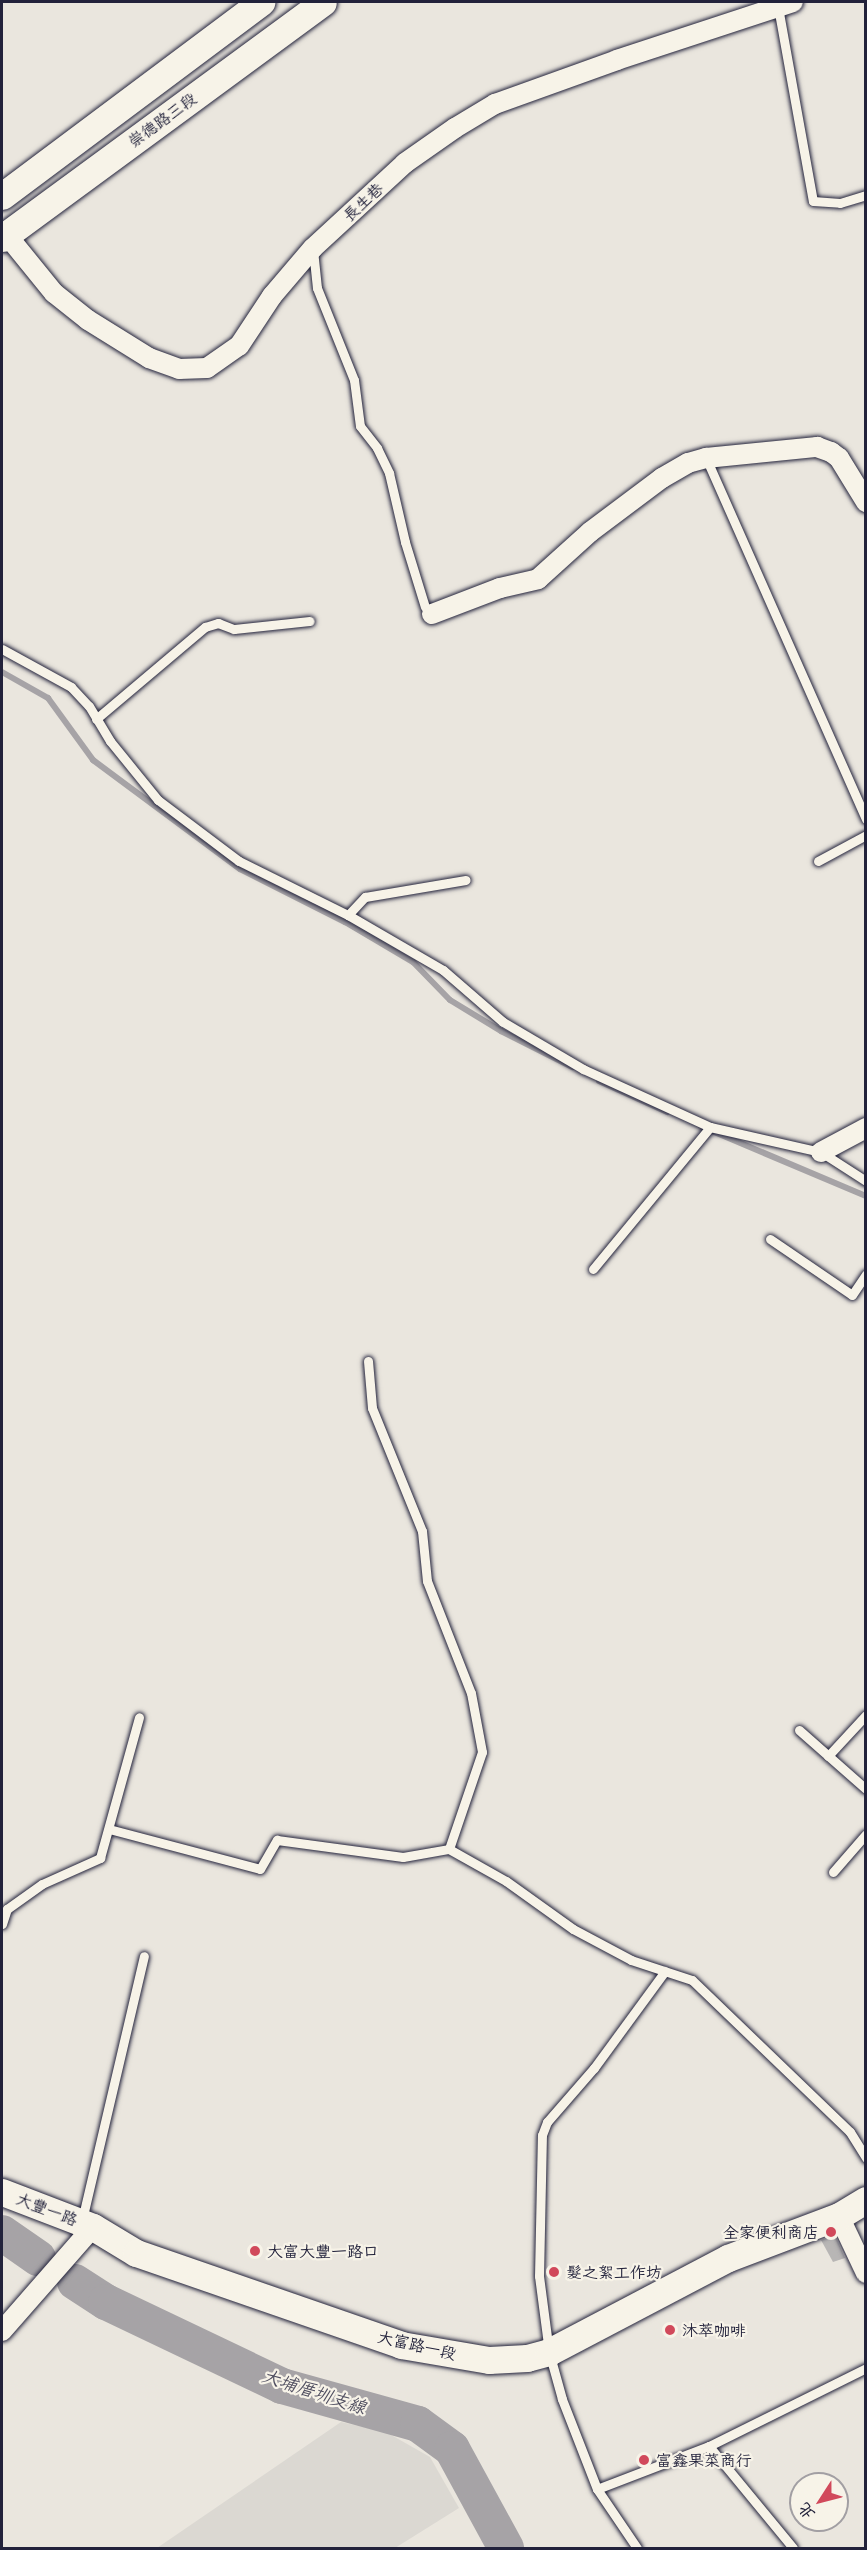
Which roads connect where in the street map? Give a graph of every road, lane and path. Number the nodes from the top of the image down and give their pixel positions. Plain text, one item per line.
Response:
1 (261, 2) edge
2 (323, 2) edge
3 (785, 4) edge
4 (866, 195) edge
5 (2, 196) edge
6 (4, 236) edge
7 (313, 248) junction
8 (706, 458) junction
9 (866, 502) edge
10 (428, 611) joint
11 (310, 621) dead end
12 (2, 649) edge
13 (96, 719) junction
14 (866, 819) edge
15 (866, 835) edge
16 (818, 861) dead end
17 (466, 880) dead end
18 (348, 915) junction
19 (710, 1127) junction
20 (866, 1128) edge
21 (821, 1152) junction
22 (866, 1181) edge
23 (771, 1239) dead end
24 (593, 1269) dead end
25 (866, 1274) edge
26 (368, 1361) dead end
27 (866, 1715) edge
28 (139, 1717) dead end
29 (799, 1730) dead end
30 (828, 1756) junction
31 (866, 1789) edge
32 (109, 1829) junction
33 (866, 1834) edge
34 (449, 1849) junction
35 (833, 1872) dead end
36 (2, 1924) edge
37 (144, 1956) dead end
38 (665, 1971) junction
39 (866, 2158) edge
40 (2, 2192) edge
41 (866, 2200) edge
42 (839, 2216) junction
43 (87, 2224) junction
44 (866, 2272) edge
45 (2, 2331) edge
46 (549, 2352) junction
47 (866, 2368) edge
48 (709, 2446) junction
49 (597, 2489) junction
50 (637, 2548) edge
51 (793, 2548) edge

1 - 5 street
2 - 6 street, 崇德路三段
3 - 4 lane
3 - 7 street, 長生巷
6 - 7 street, 長生巷
7 - 10 lane
8 - 9 street
8 - 10 street
8 - 14 lane
11 - 13 lane
12 - 13 lane
13 - 18 lane
15 - 16 lane
17 - 18 lane
18 - 19 lane
19 - 21 lane
19 - 24 lane
20 - 21 street
21 - 22 lane
23 - 25 lane
26 - 34 lane
27 - 30 lane
28 - 32 lane
29 - 30 lane
30 - 31 lane
32 - 34 lane
32 - 36 lane
33 - 35 lane
34 - 38 lane
37 - 43 lane
38 - 39 lane
38 - 46 lane
40 - 43 street, 大豐一路
41 - 42 street, 大富路一段
42 - 44 street
42 - 46 street, 大富路一段
43 - 45 street
43 - 46 street, 大富路一段
46 - 49 lane
47 - 48 lane
48 - 49 lane
48 - 51 lane
49 - 50 lane

